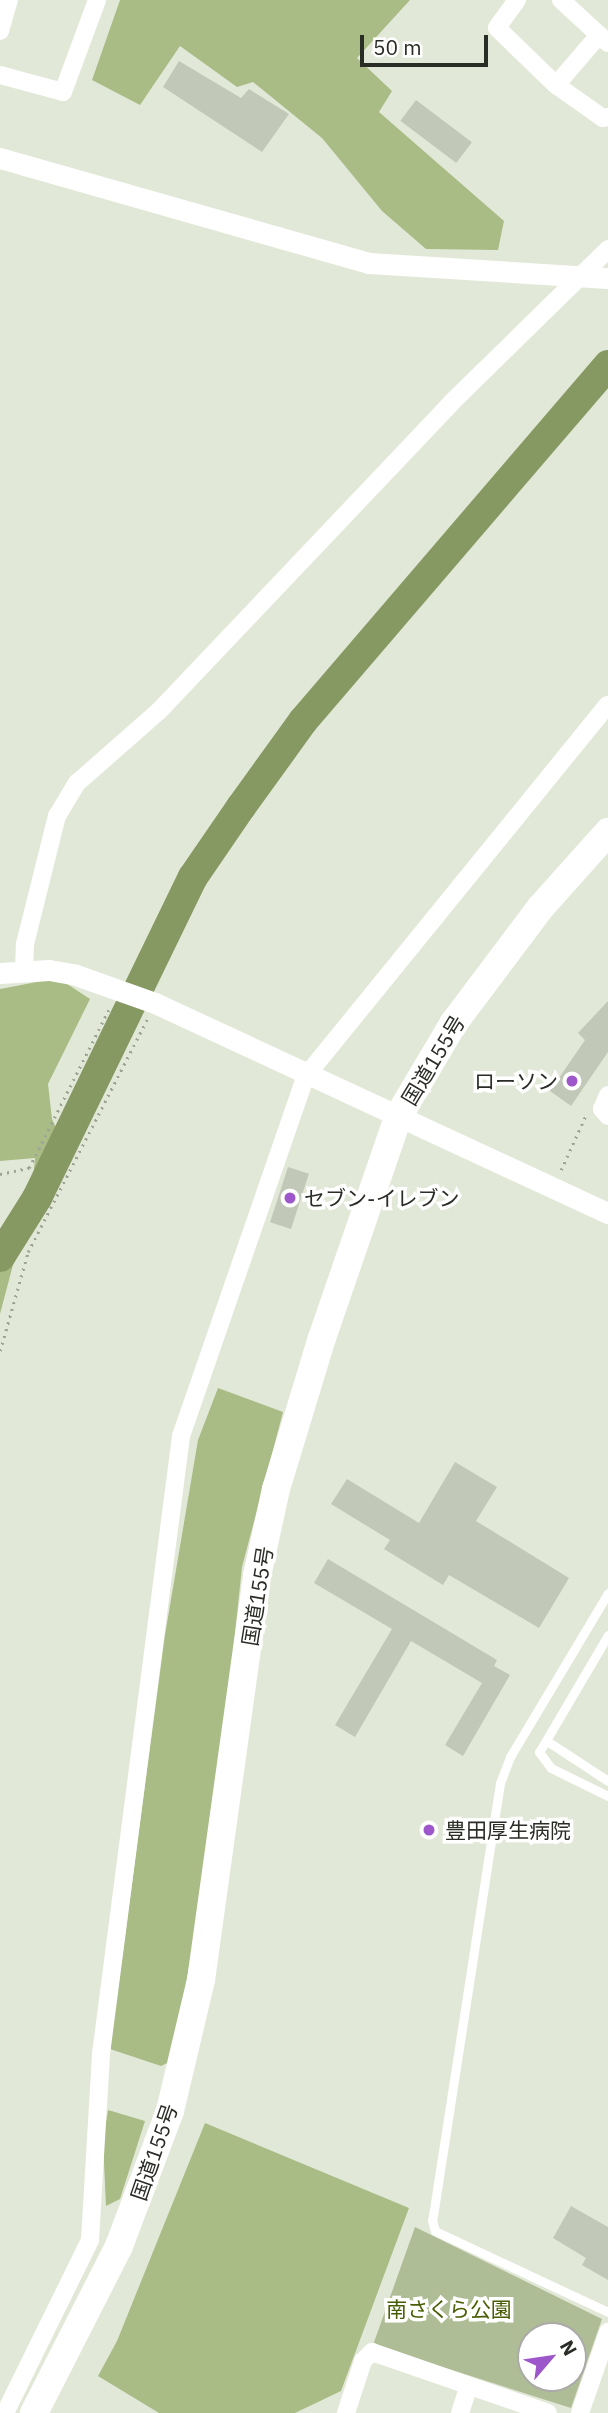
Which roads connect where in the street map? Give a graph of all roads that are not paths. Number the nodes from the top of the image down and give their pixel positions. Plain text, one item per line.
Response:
1 (9, 0) edge
2 (97, 0) edge
3 (517, 0) edge
4 (561, 0) edge
5 (0, 31) edge
6 (603, 39) edge
7 (0, 75) edge
8 (556, 85) junction
9 (608, 117) edge
10 (0, 158) edge
11 (608, 249) edge
12 (580, 276) junction
13 (608, 278) edge
14 (608, 705) edge
15 (608, 832) edge
16 (24, 970) junction
17 (0, 973) edge
18 (306, 1076) junction
19 (398, 1117) junction
20 (608, 1213) edge
21 (608, 1593) edge
22 (608, 1635) edge
23 (547, 1741) junction
24 (608, 1780) edge
25 (608, 1796) edge
26 (608, 2312) edge
27 (608, 2333) edge
28 (469, 2386) junction
29 (5, 2413) edge
30 (34, 2413) edge
31 (346, 2413) edge
32 (460, 2413) edge
33 (548, 2413) edge
34 (580, 2413) edge

1 - 5 street
2 - 7 street
3 - 8 street
4 - 6 street
6 - 8 street
8 - 9 street
10 - 12 street
11 - 12 street
12 - 13 street
12 - 16 street
14 - 18 street
15 - 19 highway, 国道155号
16 - 17 street
16 - 18 street
18 - 19 street
18 - 29 street
19 - 20 street
19 - 30 highway, 国道155号
21 - 26 lane
22 - 23 lane
23 - 24 lane
23 - 25 lane
27 - 34 street
28 - 31 street
28 - 32 street
28 - 33 street

